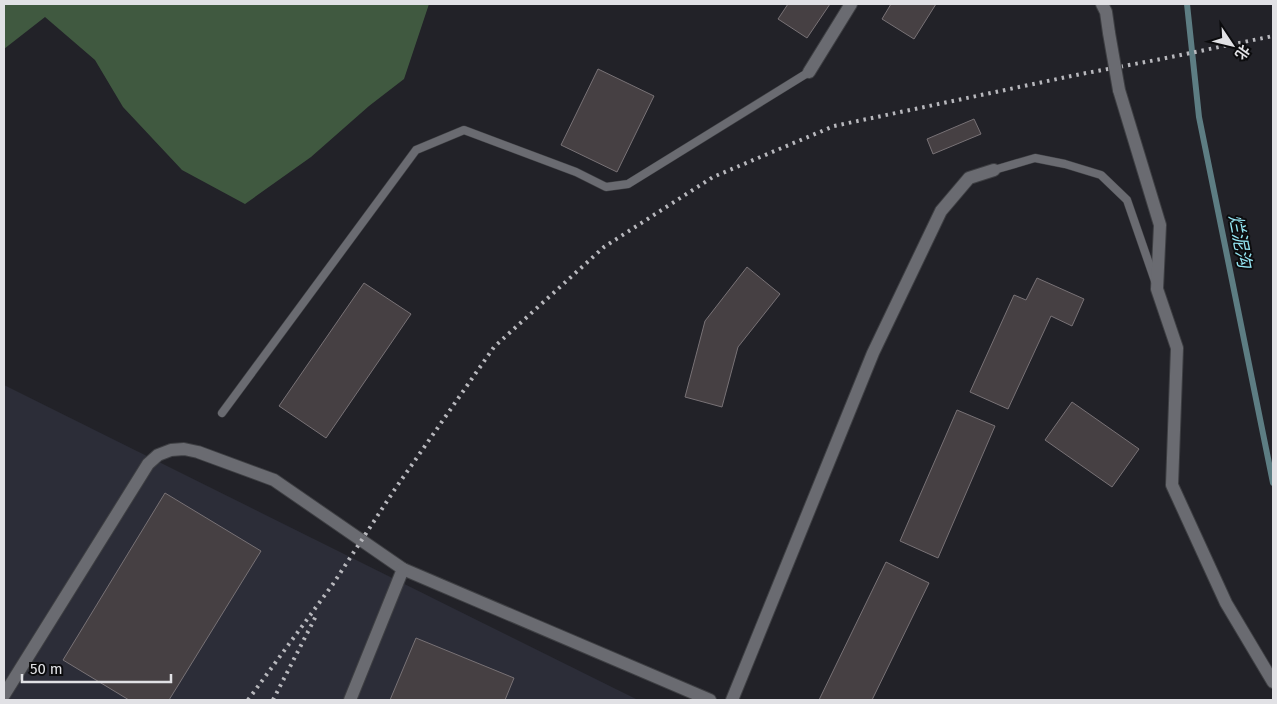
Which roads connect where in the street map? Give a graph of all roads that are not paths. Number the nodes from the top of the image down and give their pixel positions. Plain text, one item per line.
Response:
1 (851, 4) edge
2 (1102, 4) edge
3 (809, 72) joint
4 (994, 170) joint
5 (1158, 289) junction
6 (222, 413) dead end
7 (403, 569) junction
8 (1273, 682) edge
9 (4, 695) edge
10 (350, 700) edge
11 (710, 700) edge
12 (732, 700) edge

1 - 3 street
2 - 5 street, bridge
3 - 6 lane
4 - 5 lane
4 - 12 street
5 - 8 street
7 - 9 street
7 - 10 street
7 - 11 street

